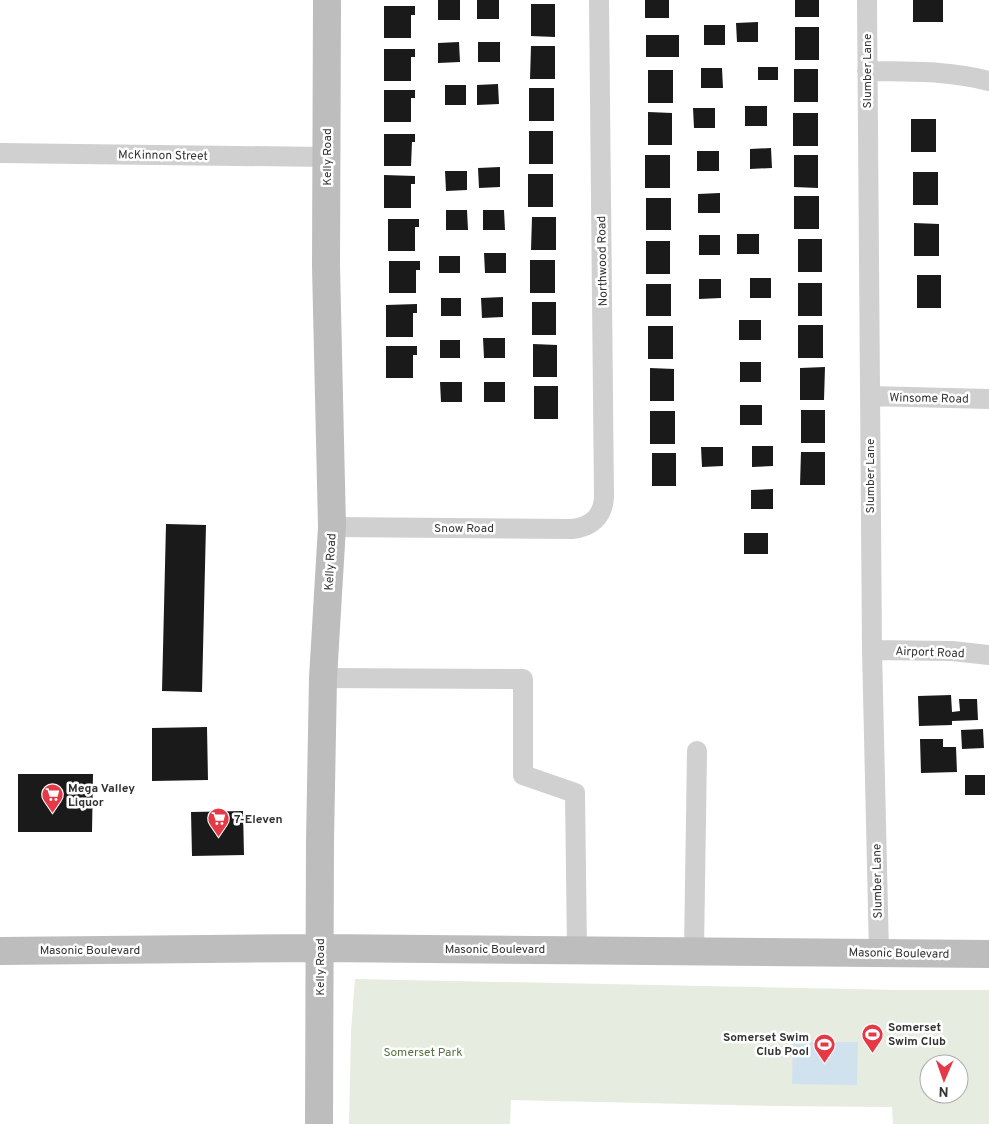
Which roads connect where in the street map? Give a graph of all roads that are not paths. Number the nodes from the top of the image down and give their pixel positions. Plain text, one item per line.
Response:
1 (327, 0) edge
2 (599, 0) edge
3 (867, 0) edge
4 (867, 71) junction
5 (989, 81) edge
6 (0, 153) edge
7 (327, 157) junction
8 (870, 396) junction
9 (989, 399) edge
10 (594, 520) joint
11 (332, 527) junction
12 (872, 650) junction
13 (989, 655) edge
14 (323, 678) junction
15 (697, 751) dead end
16 (320, 948) junction
17 (577, 950) junction
18 (0, 951) edge
19 (694, 951) junction
20 (878, 953) junction
21 (989, 954) edge
22 (319, 1124) edge

1 - 7 street, Kelly Road
2 - 10 street, Northwood Road
3 - 4 street, Slumber Lane
4 - 5 street
4 - 8 street, Slumber Lane
6 - 7 street, McKinnon Street
7 - 11 street, Kelly Road
8 - 9 street, Winsome Road
8 - 12 street, Slumber Lane
10 - 11 street, Snow Road
11 - 14 street, Kelly Road
12 - 13 street, Airport Road
12 - 20 street, Slumber Lane
14 - 16 street, Kelly Road
14 - 17 street
15 - 19 street
16 - 17 street, Masonic Boulevard
16 - 18 street, Masonic Boulevard
16 - 22 street, Kelly Road
17 - 19 street, Masonic Boulevard
19 - 20 street, Masonic Boulevard
20 - 21 street, Masonic Boulevard

